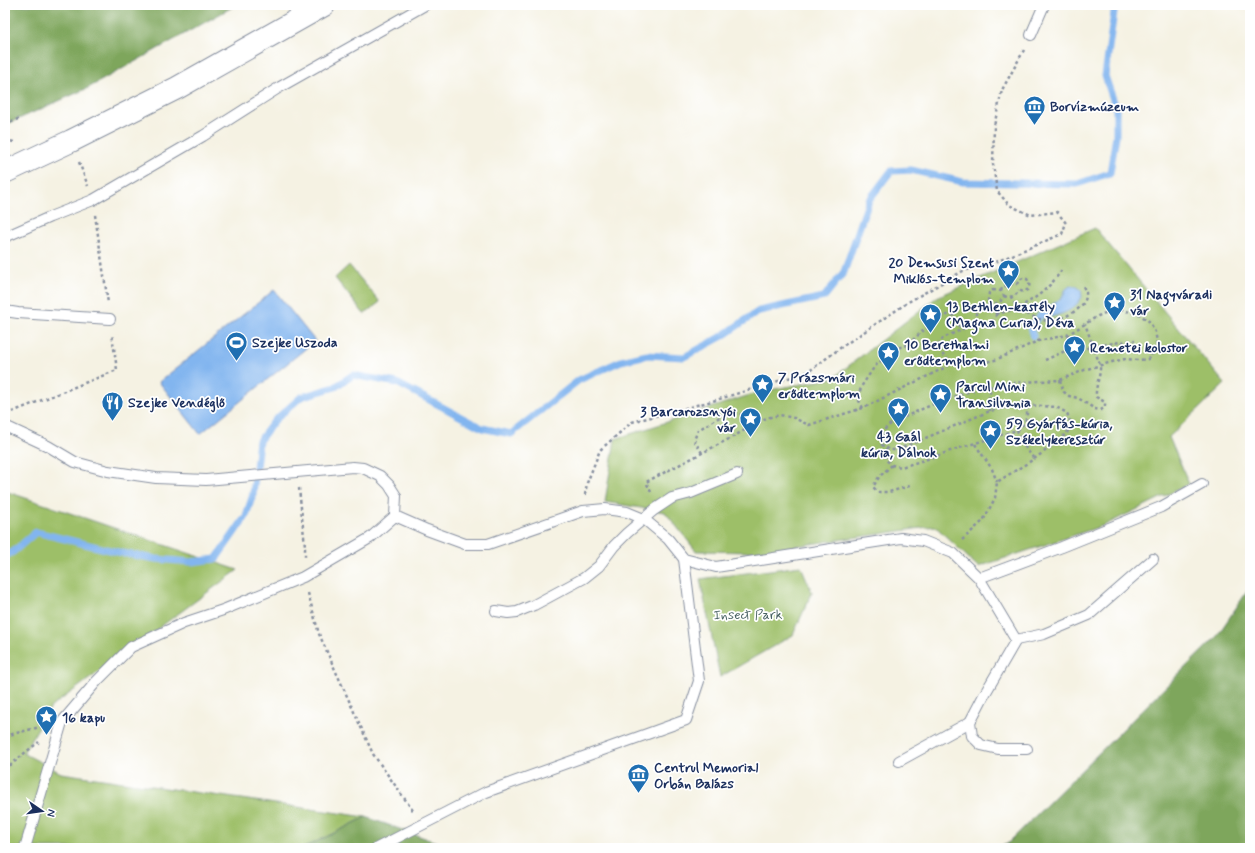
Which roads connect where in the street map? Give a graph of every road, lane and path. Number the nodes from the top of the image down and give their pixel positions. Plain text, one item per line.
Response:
1 (324, 5) edge
2 (425, 5) edge
3 (1044, 5) edge
4 (1031, 35) joint
5 (20, 118) dead end
6 (5, 125) edge
7 (71, 141) junction
8 (5, 172) edge
9 (93, 200) junction
10 (5, 237) edge
11 (1062, 269) dead end
12 (1017, 284) junction
13 (1082, 284) dead end
14 (1019, 290) junction
15 (1001, 291) junction
16 (1004, 296) junction
17 (1011, 297) junction
18 (990, 305) junction
19 (1017, 308) junction
20 (5, 311) edge
21 (996, 314) junction
22 (110, 319) junction
23 (978, 320) junction
24 (1085, 324) junction
25 (961, 330) junction
26 (1068, 335) junction
27 (1135, 340) dead end
28 (939, 344) junction
29 (908, 345) junction
30 (1093, 346) junction
31 (1074, 347) junction
32 (1045, 360) dead end
33 (954, 362) junction
34 (1100, 365) junction
35 (1060, 380) junction
36 (991, 386) junction
37 (1027, 405) junction
38 (863, 408) junction
39 (990, 411) junction
40 (5, 414) edge
41 (5, 426) edge
42 (753, 426) junction
43 (1017, 430) junction
44 (975, 444) junction
45 (886, 449) junction
46 (702, 454) junction
47 (1034, 459) junction
48 (892, 465) junction
49 (297, 472) junction
50 (737, 474) dead end
51 (997, 482) junction
52 (1202, 484) dead end
53 (910, 486) dead end
54 (658, 506) junction
55 (583, 512) junction
56 (395, 516) junction
57 (644, 519) junction
58 (953, 553) junction
59 (684, 559) junction
60 (1153, 559) dead end
61 (304, 577) junction
62 (979, 578) junction
63 (496, 611) dead end
64 (1016, 640) junction
65 (62, 722) junction
66 (970, 722) junction
67 (5, 736) edge
68 (1027, 749) dead end
69 (899, 761) dead end
70 (5, 770) edge
71 (422, 824) junction
72 (25, 848) edge
73 (376, 848) edge

1 - 7 main road
2 - 9 lane
3 - 4 lane
4 - 55 path
5 - 6 path
7 - 8 main road
7 - 9 path
9 - 10 lane
9 - 22 path
11 - 19 path
12 - 14 path
12 - 14 path
12 - 15 path
13 - 19 path
14 - 17 path
15 - 16 path
15 - 18 path
16 - 17 path
16 - 18 path
17 - 19 path
18 - 21 path
18 - 23 path
19 - 21 path
20 - 22 lane
21 - 23 path
22 - 40 path
23 - 25 path
24 - 26 path
24 - 30 path
24 - 34 path
25 - 28 path
25 - 29 path
26 - 31 path
26 - 33 path
27 - 30 path
28 - 29 path
28 - 33 path
29 - 38 path
30 - 31 path
30 - 34 path
31 - 32 path
33 - 38 path
34 - 35 path
34 - 35 path
35 - 36 path
36 - 39 path
36 - 45 path
37 - 39 path
37 - 43 path
37 - 47 path
38 - 42 path
39 - 45 path
41 - 49 lane
42 - 46 path
42 - 46 path
43 - 44 path
43 - 47 path
44 - 48 path
44 - 51 path
45 - 48 path
46 - 54 path
47 - 51 path
48 - 53 path
49 - 56 lane
49 - 61 path
50 - 54 lane
51 - 58 path
52 - 62 lane
54 - 57 lane
55 - 56 lane
55 - 57 lane
56 - 61 lane
57 - 59 lane
57 - 63 lane
58 - 59 lane
58 - 62 lane
59 - 71 lane
60 - 64 lane
61 - 65 lane
61 - 71 path
62 - 64 lane
64 - 66 lane
65 - 67 path
65 - 70 path
65 - 72 lane
66 - 68 lane
66 - 69 lane
71 - 73 lane

